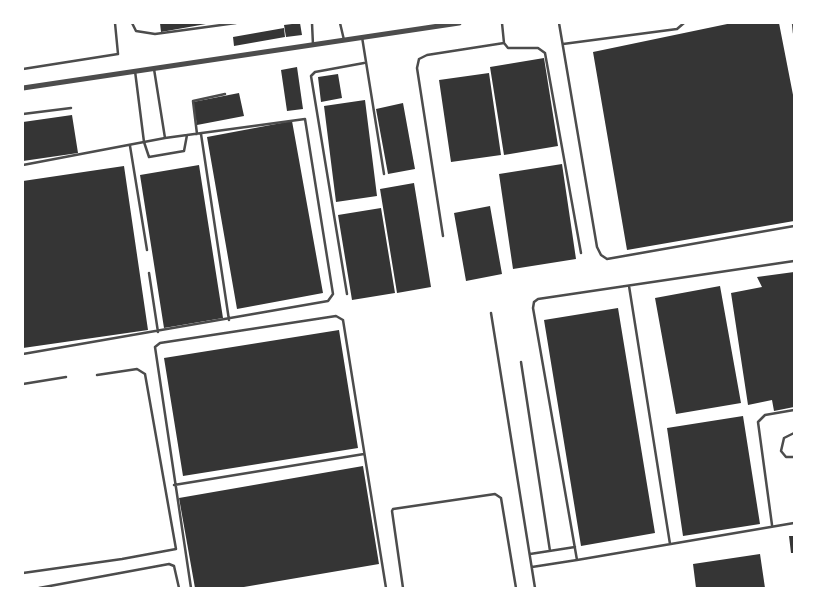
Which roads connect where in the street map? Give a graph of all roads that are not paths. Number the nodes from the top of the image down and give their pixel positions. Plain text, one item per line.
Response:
1 (115, 23) edge
2 (132, 23) edge
3 (236, 23) edge
4 (312, 23) edge
5 (340, 23) edge
6 (459, 23) edge
7 (502, 23) edge
8 (559, 23) edge
9 (684, 23) edge
10 (793, 23) edge
11 (794, 33) edge
12 (362, 37) junction
13 (344, 40) junction
14 (504, 43) junction
15 (563, 44) junction
16 (313, 45) junction
17 (365, 63) junction
18 (154, 68) junction
19 (23, 69) edge
20 (135, 71) junction
21 (23, 88) edge
22 (225, 94) dead end
23 (71, 108) dead end
24 (23, 114) edge
25 (199, 134) junction
26 (187, 135) junction
27 (165, 138) junction
28 (145, 142) junction
29 (130, 145) junction
30 (23, 165) edge
31 (384, 174) dead end
32 (794, 226) edge
33 (443, 236) dead end
34 (147, 250) dead end
35 (581, 253) dead end
36 (794, 261) edge
37 (149, 274) dead end
38 (629, 286) junction
39 (347, 294) dead end
40 (491, 313) dead end
41 (229, 320) junction
42 (158, 332) junction
43 (23, 354) edge
44 (521, 362) dead end
45 (97, 374) dead end
46 (65, 377) dead end
47 (23, 384) edge
48 (794, 411) edge
49 (794, 433) edge
50 (364, 454) junction
51 (794, 457) edge
52 (174, 485) junction
53 (794, 523) edge
54 (773, 526) junction
55 (670, 544) junction
56 (575, 547) junction
57 (550, 551) junction
58 (530, 554) junction
59 (577, 560) junction
60 (532, 567) junction
61 (23, 573) edge
62 (38, 588) edge
63 (179, 588) edge
64 (191, 588) edge
65 (386, 588) edge
66 (403, 588) edge
67 (516, 588) edge
68 (536, 588) edge

1 - 19 lane
2 - 3 lane
4 - 16 lane
5 - 13 lane
6 - 12 street
7 - 14 lane
8 - 15 lane
9 - 15 lane
10 - 11 lane
12 - 13 street
12 - 17 lane
13 - 16 street
14 - 33 lane
14 - 35 lane
15 - 32 lane
16 - 18 street
17 - 31 lane
17 - 39 lane
18 - 20 street
18 - 27 lane
20 - 21 street
20 - 28 lane
22 - 25 lane
23 - 24 lane
25 - 26 lane
25 - 41 lane
25 - 41 lane
26 - 27 lane
26 - 28 lane
27 - 28 lane
28 - 29 lane
29 - 30 lane
29 - 34 lane
36 - 38 lane
37 - 42 lane
38 - 55 lane
38 - 56 lane
40 - 58 lane
41 - 42 lane
42 - 43 lane
44 - 57 lane
45 - 61 lane
46 - 47 lane
48 - 54 lane
49 - 51 lane
50 - 52 lane
50 - 52 lane
50 - 65 lane
52 - 64 lane
53 - 54 lane
54 - 55 lane
55 - 59 lane
56 - 57 lane
56 - 59 lane
57 - 58 lane
58 - 60 lane
59 - 60 lane
60 - 68 lane
62 - 63 lane
66 - 67 lane

